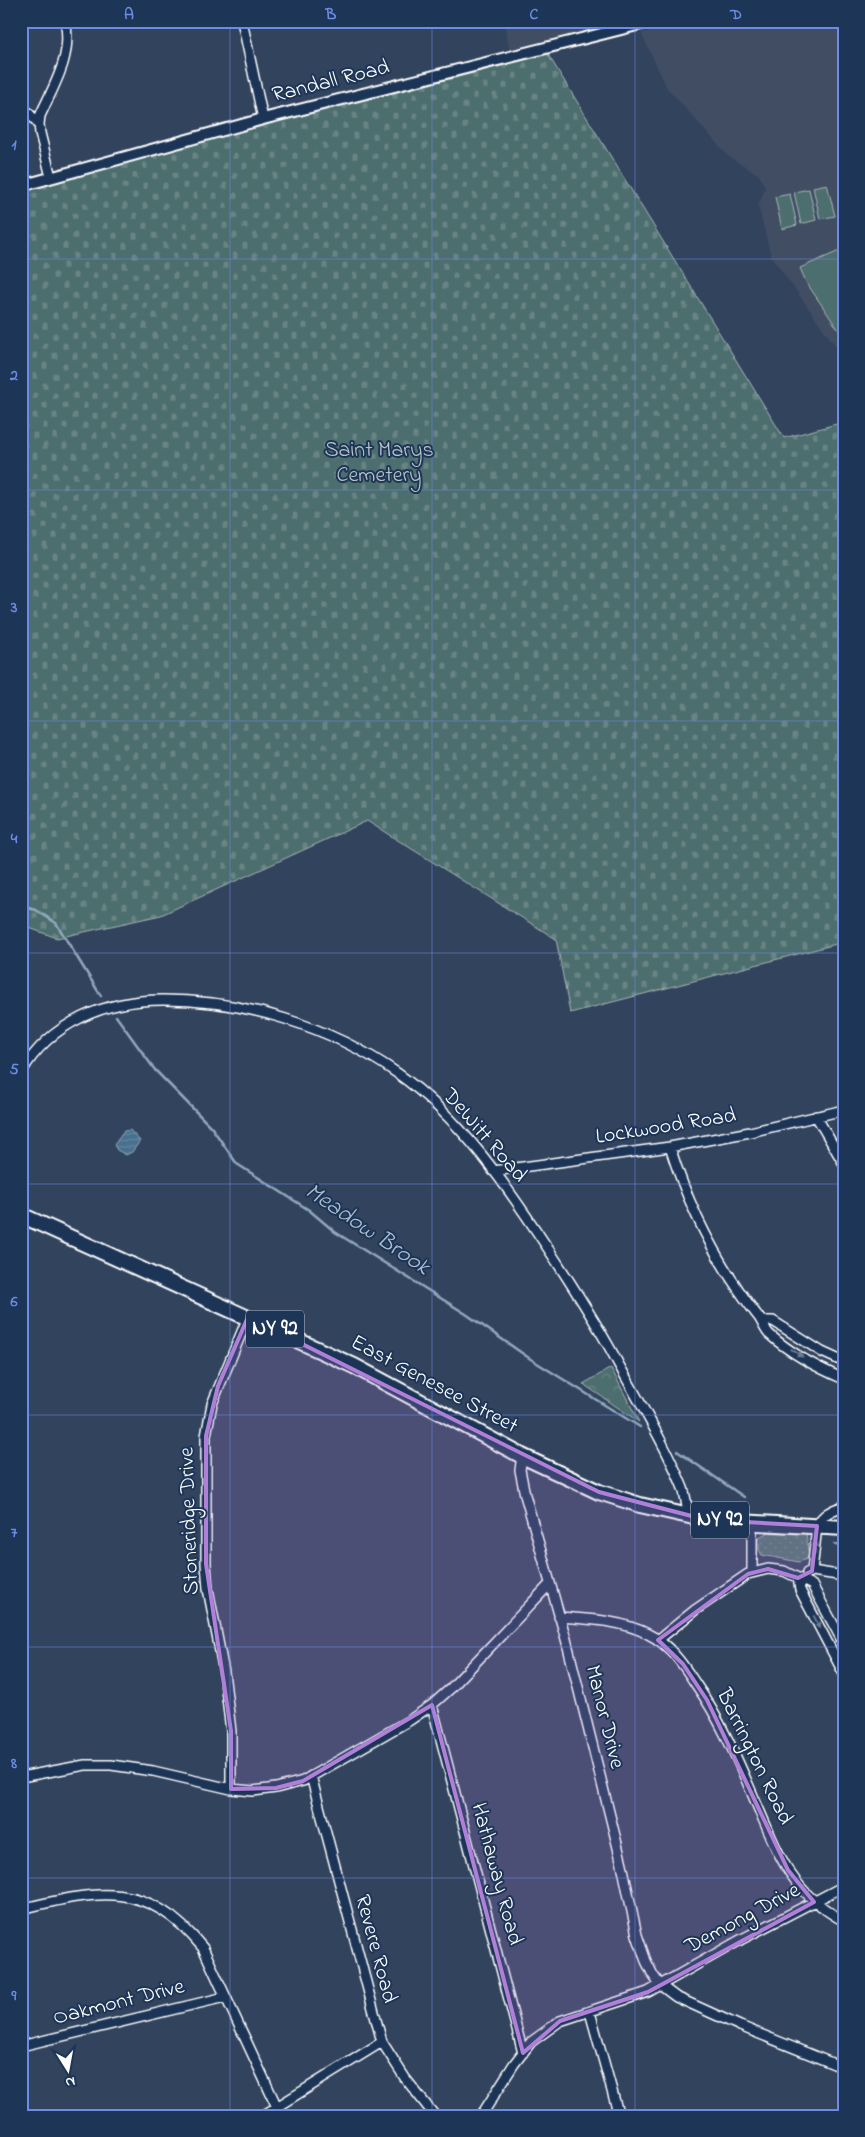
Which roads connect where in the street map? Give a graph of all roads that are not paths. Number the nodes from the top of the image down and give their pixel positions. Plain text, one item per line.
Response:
1 (65, 21) edge
2 (242, 21) edge
3 (652, 21) edge
4 (21, 105) edge
5 (263, 119) junction
6 (39, 124) junction
7 (51, 177) junction
8 (21, 186) edge
9 (21, 1073) edge
10 (844, 1110) edge
11 (816, 1116) junction
12 (670, 1147) junction
13 (844, 1164) edge
14 (493, 1171) junction
15 (21, 1215) edge
16 (248, 1317) junction
17 (762, 1321) junction
18 (844, 1362) edge
19 (844, 1379) edge
20 (522, 1456) junction
21 (844, 1506) edge
22 (688, 1516) junction
23 (752, 1523) junction
24 (817, 1526) junction
25 (844, 1528) edge
26 (812, 1571) junction
27 (752, 1572) junction
28 (844, 1576) edge
29 (798, 1578) junction
30 (549, 1585) junction
31 (559, 1617) junction
32 (658, 1640) junction
33 (844, 1644) edge
34 (844, 1674) edge
35 (432, 1705) junction
36 (312, 1776) junction
37 (21, 1777) edge
38 (231, 1789) junction
39 (844, 1886) edge
40 (814, 1902) junction
41 (21, 1909) edge
42 (844, 1921) edge
43 (660, 1985) junction
44 (225, 1997) junction
45 (590, 2012) junction
46 (382, 2042) junction
47 (21, 2046) edge
48 (523, 2053) junction
49 (844, 2068) edge
50 (277, 2107) junction
51 (262, 2116) edge
52 (435, 2116) edge
53 (481, 2116) edge
54 (619, 2116) edge

1 - 6 street
2 - 5 street
3 - 5 street, Randall Road
4 - 6 street
5 - 7 street, Randall Road
6 - 7 street
7 - 8 street, Randall Road
9 - 14 street, DeWitt Road
10 - 11 street, Lockwood Road
11 - 12 street, Lockwood Road
11 - 13 street
12 - 14 street, Lockwood Road
12 - 17 street
14 - 22 street, DeWitt Road
15 - 16 main road, East Genesee Street / NY 92
16 - 20 main road, East Genesee Street / NY 92
16 - 38 street, Stoneridge Drive
17 - 18 street
17 -> 19 street
20 - 22 main road, East Genesee Street / NY 92
20 - 30 street, Manor Drive
21 - 24 street
22 - 23 main road, East Genesee Street / NY 92
23 - 24 main road, East Genesee Street / NY 92
23 - 27 street
24 - 25 main road, East Genesee Street / NY 92
26 -> 24 street
26 - 28 street
26 - 29 street
27 - 29 street
27 - 32 street
29 - 33 street
29 -> 34 street
30 - 31 street, Manor Drive
30 - 35 street
31 - 32 street, Barrington Road
31 - 43 street, Manor Drive
32 - 40 street, Barrington Road
35 - 36 street
35 - 48 street, Hathaway Road
36 - 38 street
36 - 46 street, Revere Road
37 - 38 street
39 - 40 street, Demong Drive
40 - 42 street, Barrington Road
40 - 43 street, Demong Drive
41 - 44 street
43 - 45 street, Demong Drive
43 - 49 street
44 - 47 street, Oakmont Drive
44 - 50 street
45 - 48 street, Demong Drive
45 - 54 street
46 - 50 street
46 - 52 street, Revere Road
48 - 53 street, Demong Drive
50 - 51 street

